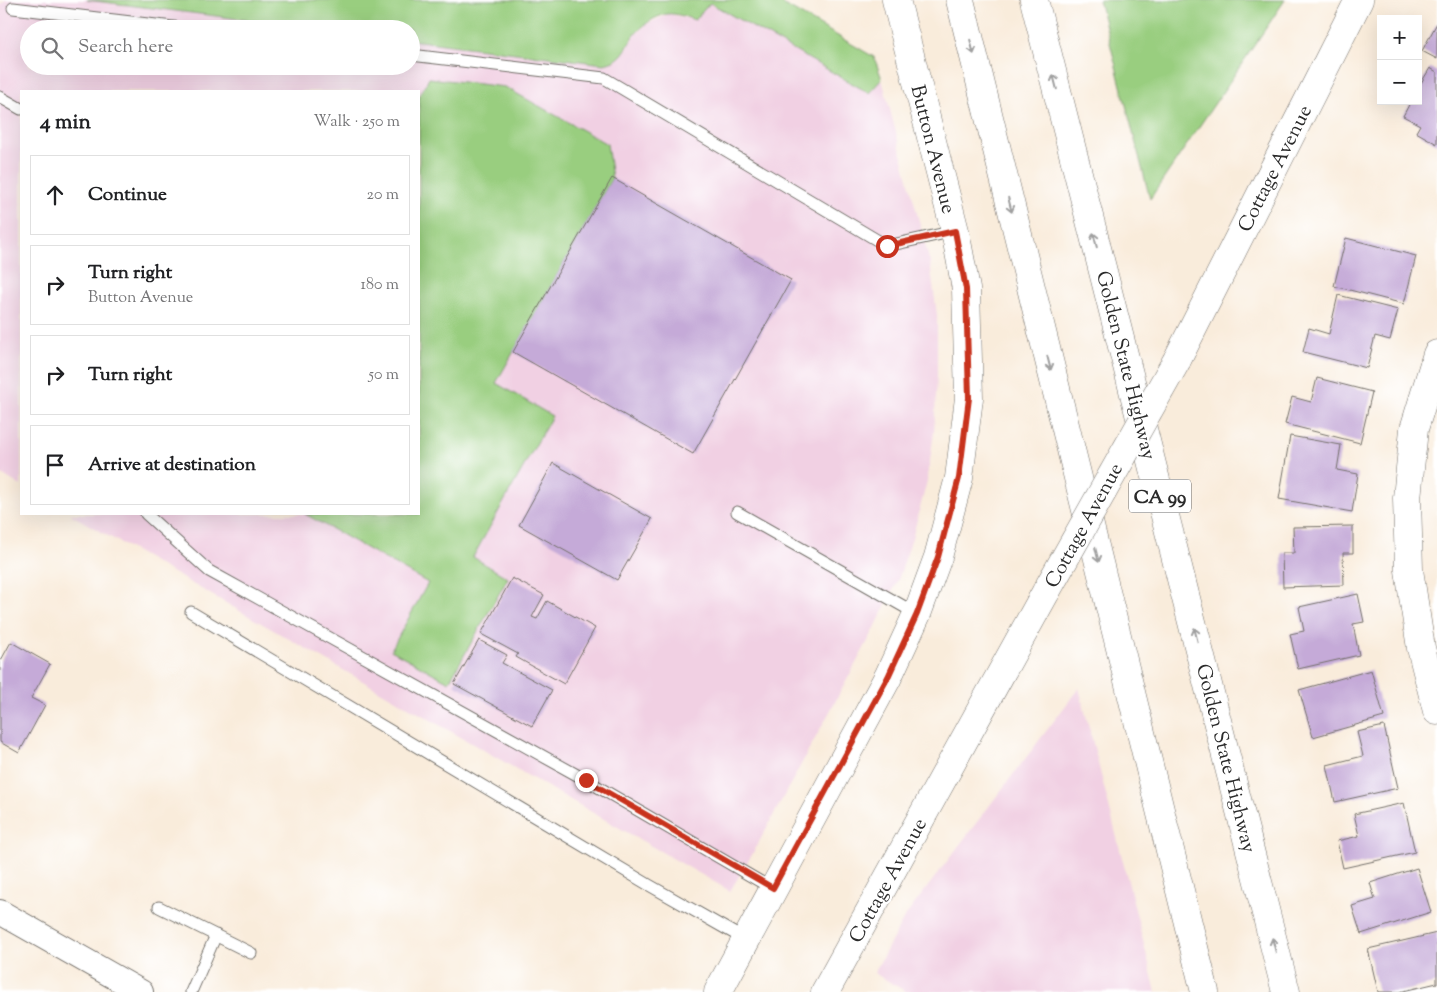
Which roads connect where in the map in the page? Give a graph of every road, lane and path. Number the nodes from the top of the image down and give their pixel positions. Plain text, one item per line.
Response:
1 (896, 0) edge
2 (960, 0) edge
3 (1034, 0) edge
4 (1359, 0) edge
5 (13, 8) dead end
6 (114, 20) edge
7 (420, 56) edge
8 (0, 97) edge
9 (20, 108) edge
10 (955, 231) junction
11 (1437, 354) edge
12 (737, 512) dead end
13 (147, 515) edge
14 (192, 612) dead end
15 (917, 614) junction
16 (1437, 711) edge
17 (773, 888) junction
18 (160, 907) dead end
19 (0, 912) edge
20 (216, 935) junction
21 (746, 940) junction
22 (251, 953) dead end
23 (141, 992) edge
24 (191, 992) edge
25 (718, 992) edge
26 (825, 992) edge
27 (1205, 992) edge
28 (1286, 992) edge

1 - 10 main road, Button Avenue
2 -> 27 main road
28 -> 3 main road, Golden State Highway / CA 99
4 - 26 main road, Cottage Avenue, bridge
5 - 6 lane
7 - 10 lane
8 - 9 lane
10 - 15 main road, Button Avenue
11 - 16 main road
12 - 15 lane
13 - 17 lane
14 - 21 lane
15 - 17 main road, Button Avenue
17 - 21 main road, Button Avenue
18 - 20 lane
19 - 23 street
20 - 22 lane
20 - 24 lane
21 - 25 main road, Button Avenue

